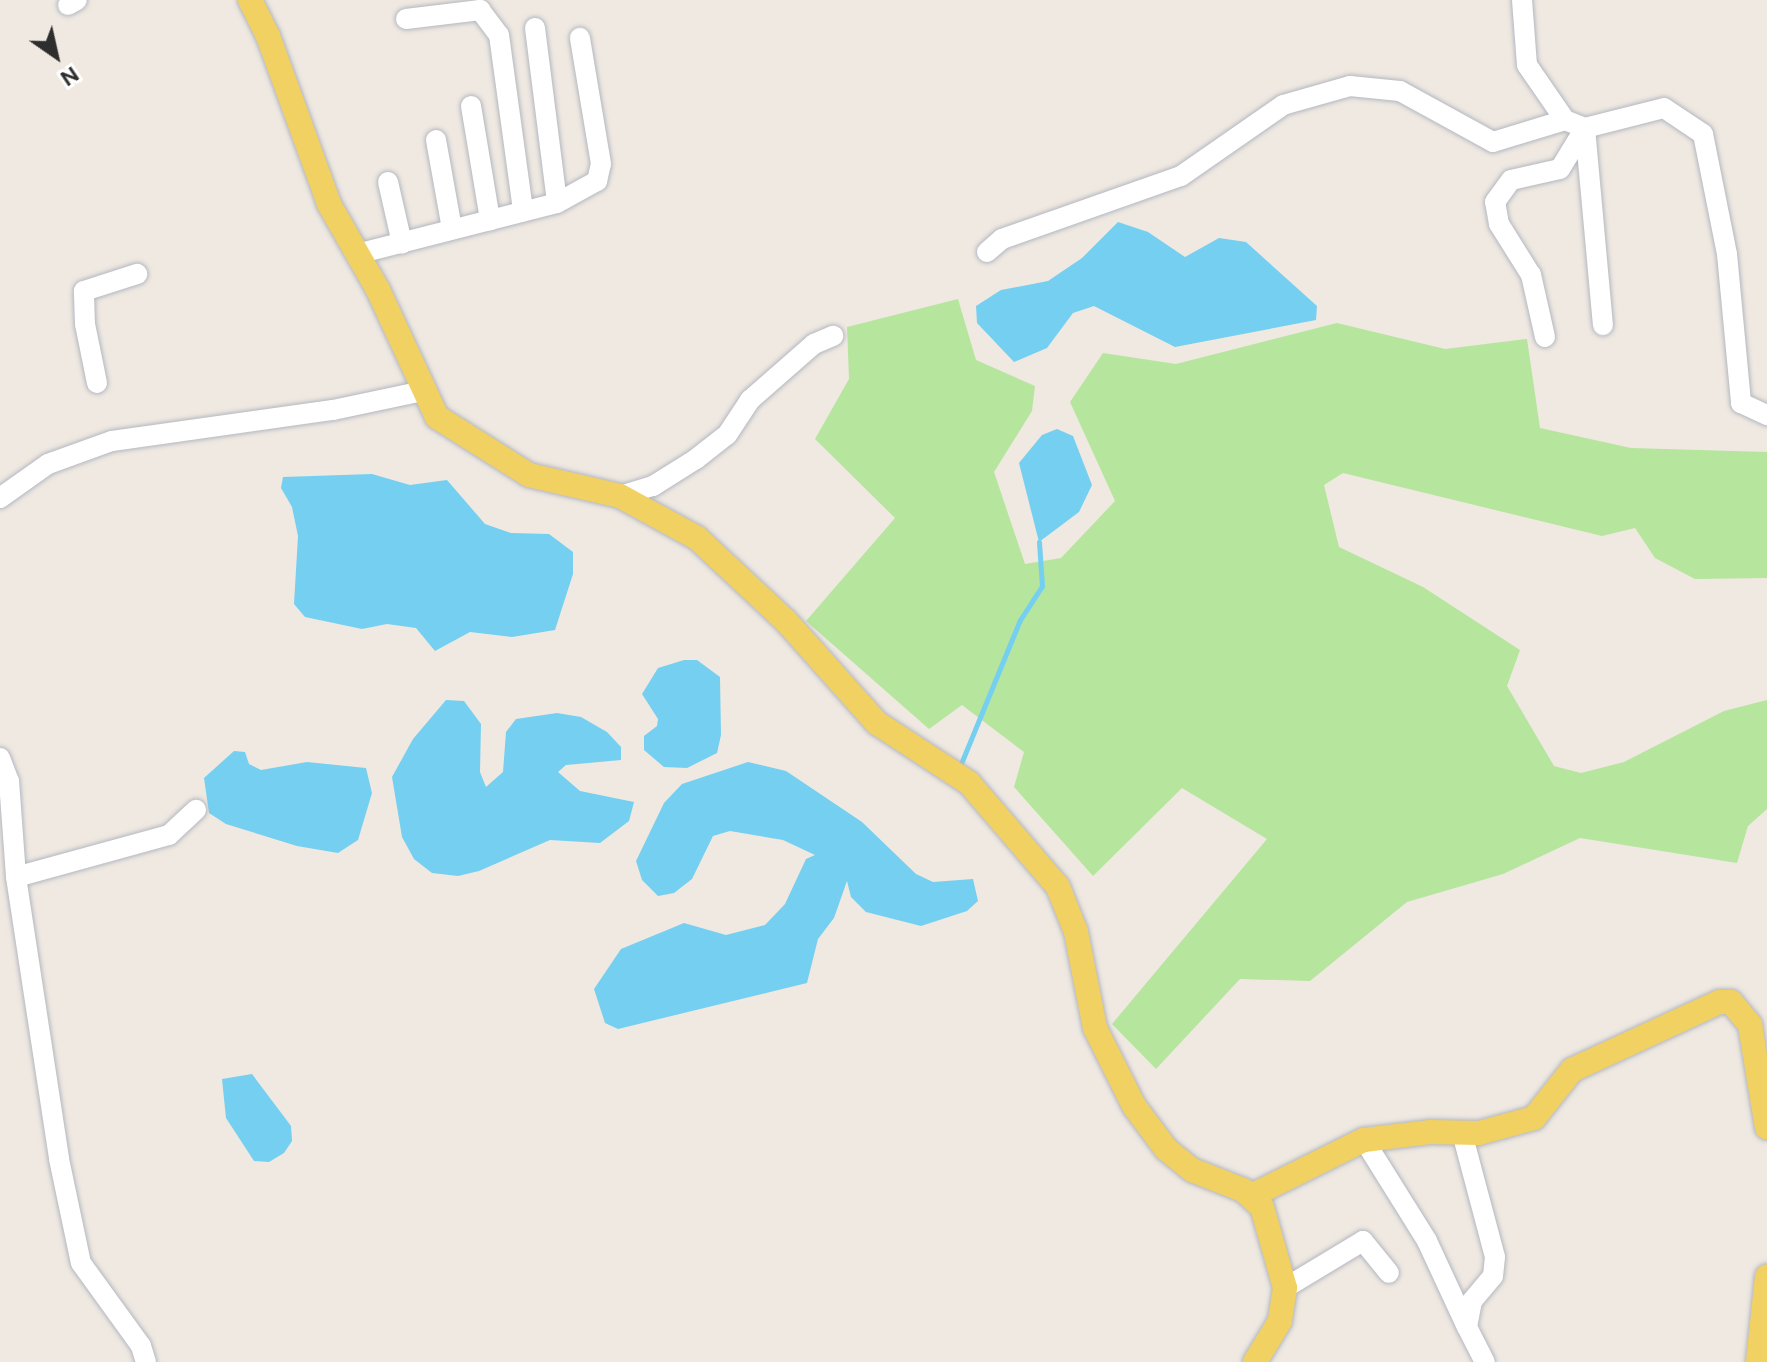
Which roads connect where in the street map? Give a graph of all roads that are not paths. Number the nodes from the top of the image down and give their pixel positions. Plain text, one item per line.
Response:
1 (250, 0) edge
2 (1522, 0) edge
3 (406, 19) dead end
4 (535, 28) dead end
5 (580, 38) dead end
6 (471, 106) dead end
7 (1565, 120) junction
8 (1585, 128) junction
9 (436, 140) dead end
10 (388, 182) dead end
11 (557, 203) junction
12 (523, 211) junction
13 (490, 220) junction
14 (452, 229) junction
15 (402, 243) junction
16 (987, 252) dead end
17 (357, 254) junction
18 (137, 274) dead end
19 (1603, 325) dead end
20 (833, 336) dead end
21 (1545, 337) dead end
22 (97, 383) dead end
23 (423, 391) junction
24 (1767, 415) edge
25 (620, 496) junction
26 (0, 498) edge
27 (0, 758) edge
28 (196, 810) dead end
29 (16, 877) junction
30 (1767, 1128) edge
31 (1462, 1133) junction
32 (1364, 1140) junction
33 (1253, 1195) junction
34 (1389, 1273) dead end
35 (1767, 1276) edge
36 (1285, 1288) junction
37 (1467, 1327) junction
38 (146, 1362) edge
39 (1255, 1362) edge
40 (1485, 1362) edge
41 (1758, 1362) edge

1 - 17 main road
2 - 7 street
3 - 12 street
4 - 11 street
5 - 11 street
6 - 13 street
7 - 8 street
7 - 16 street
8 - 19 street
8 - 21 street
8 - 24 street
9 - 14 street
10 - 15 street
11 - 12 street
12 - 13 street
13 - 14 street
14 - 15 street
15 - 17 street
17 - 23 main road
18 - 22 street
20 - 25 street
23 - 25 main road
23 - 26 street
25 - 33 main road
27 - 29 street
28 - 29 street
29 - 38 street
30 - 31 main road
31 - 32 main road
31 - 37 street
32 - 33 main road
32 - 37 street
33 - 36 main road
34 - 36 street
35 - 41 main road
36 - 39 main road
37 - 40 street

